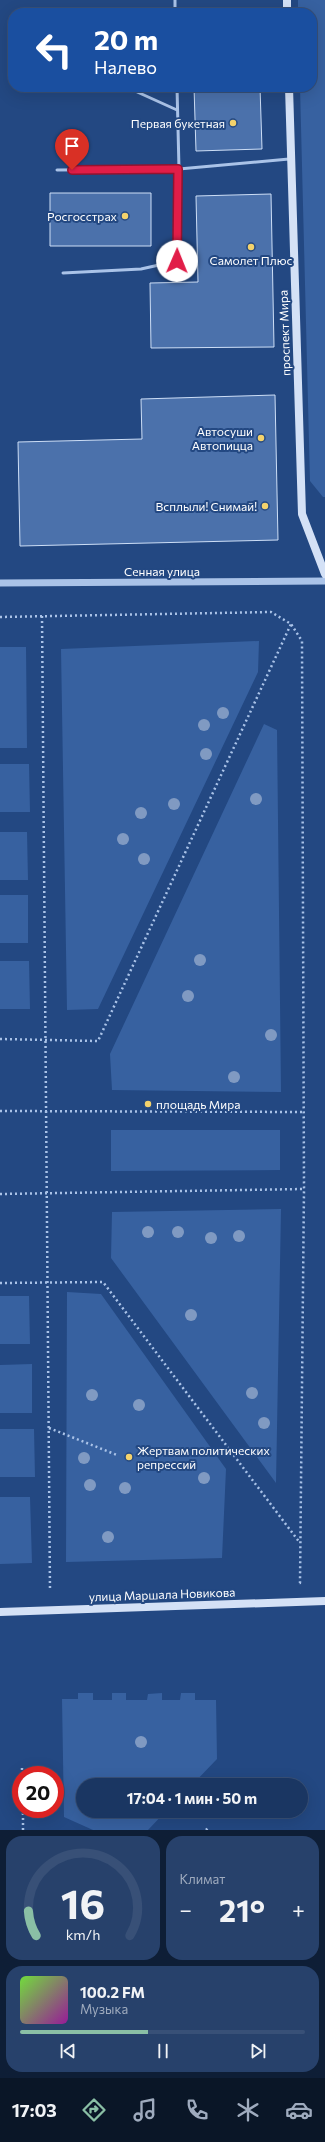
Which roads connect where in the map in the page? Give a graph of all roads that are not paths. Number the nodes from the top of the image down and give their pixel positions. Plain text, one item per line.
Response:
1 (137, 92) edge
2 (177, 92) edge
3 (289, 92) edge
4 (177, 110) junction
5 (291, 159) junction
6 (178, 169) junction
7 (57, 170) dead end
8 (63, 273) dead end
9 (325, 574) edge
10 (325, 581) edge
11 (0, 583) edge
12 (325, 1601) edge
13 (0, 1612) edge

1 - 4 lane
2 - 4 lane
3 - 5 main road, проспект Мира
4 - 6 lane
5 - 6 lane
5 - 9 main road, проспект Мира
6 - 7 lane
6 - 8 lane
10 - 11 street, Сенная улица
12 - 13 main road, улица Маршала Новикова

